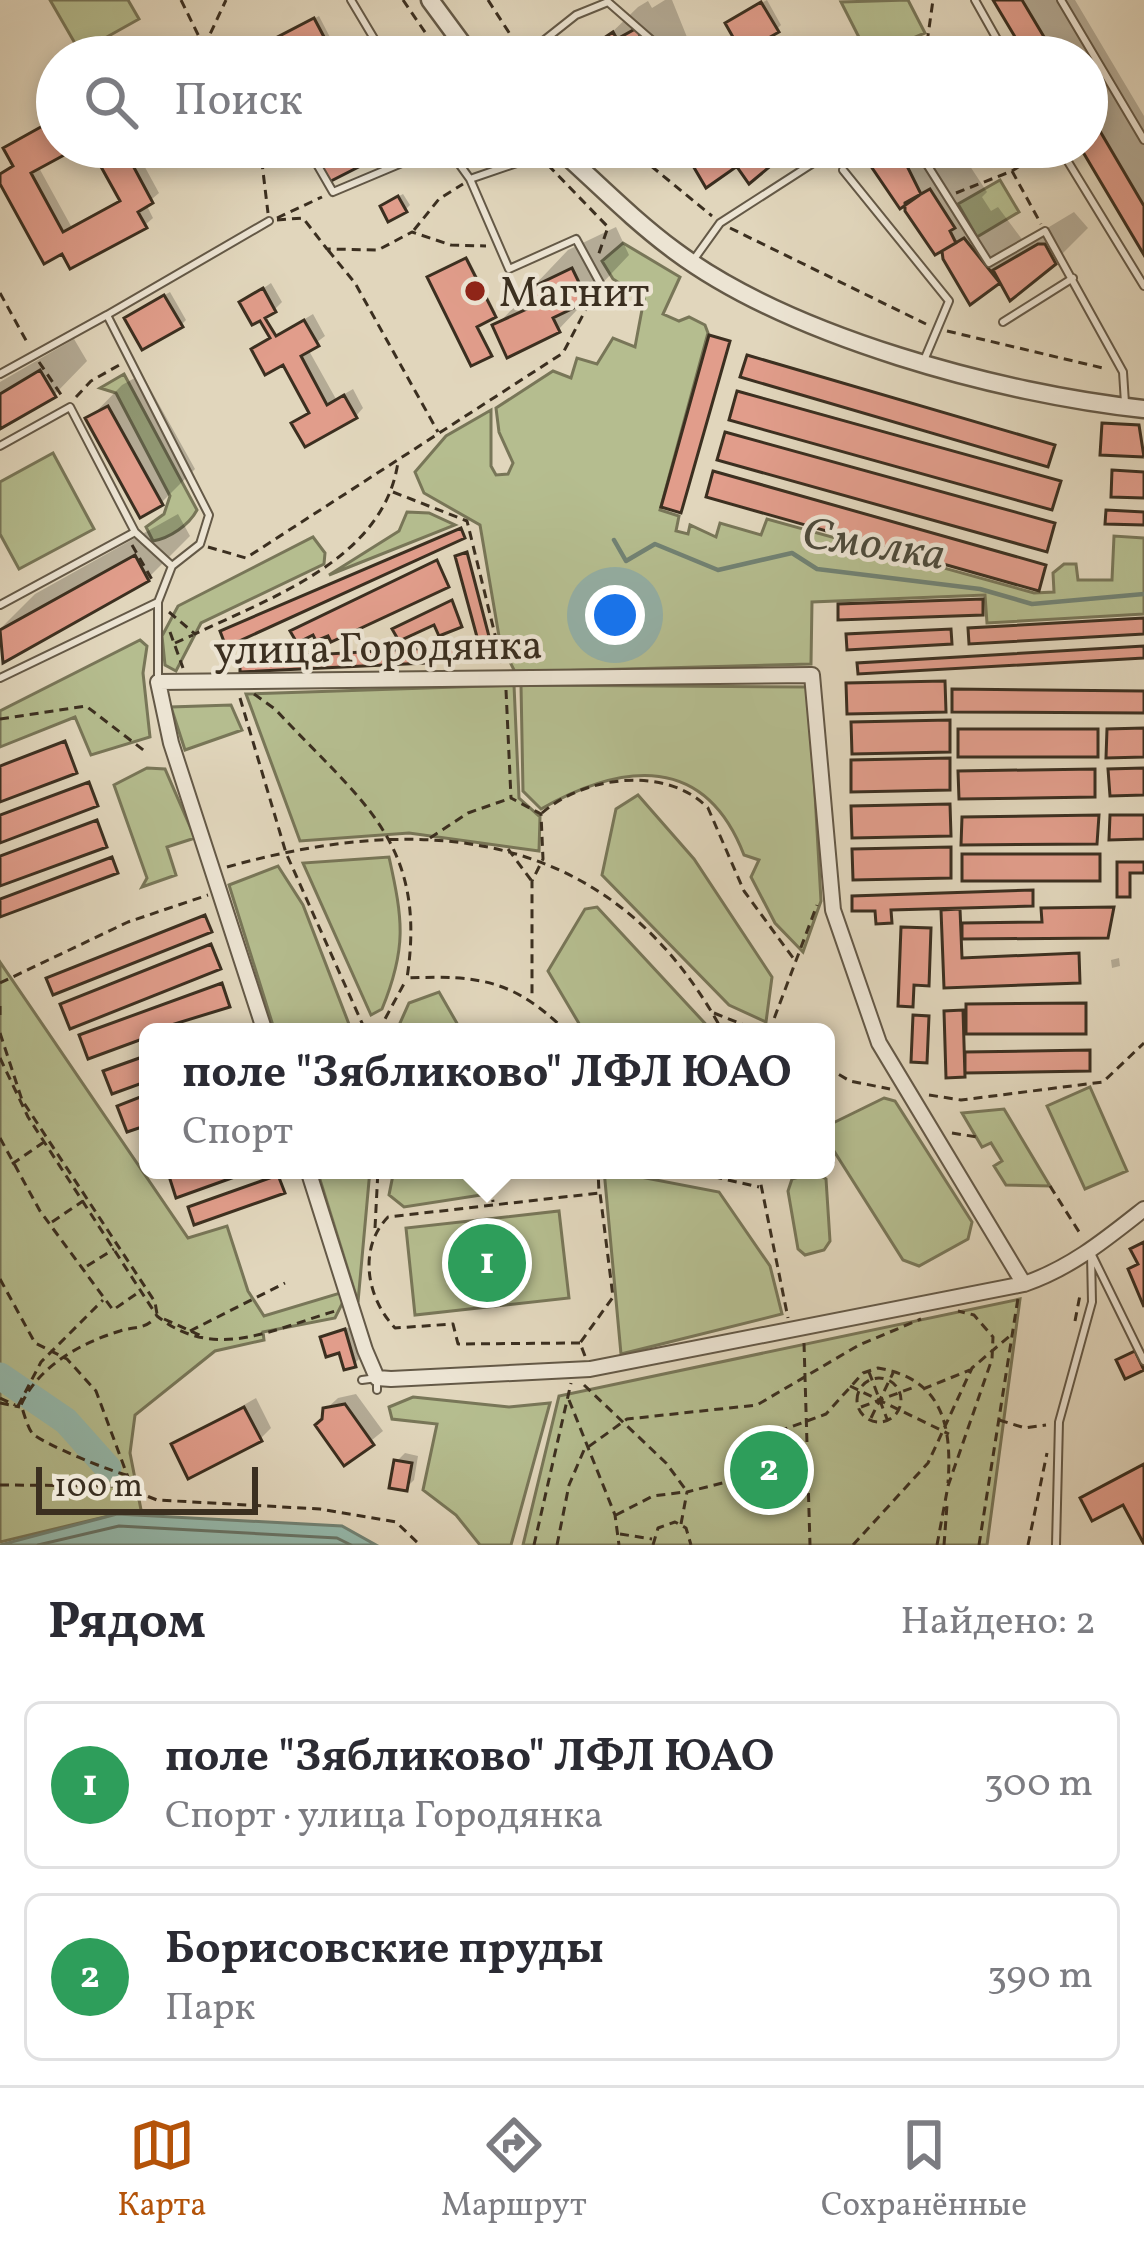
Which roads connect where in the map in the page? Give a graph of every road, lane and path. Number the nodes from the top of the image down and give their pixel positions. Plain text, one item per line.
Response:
1 (181, 0) edge
2 (226, 0) edge
3 (351, 0) edge
4 (403, 0) edge
5 (431, 0) edge
6 (488, 0) edge
7 (933, 0) edge
8 (974, 0) edge
9 (1061, 0) edge
10 (199, 36) edge
11 (209, 36) edge
12 (373, 36) edge
13 (428, 36) edge
14 (457, 36) edge
15 (511, 36) edge
16 (550, 36) edge
17 (647, 36) edge
18 (928, 36) edge
19 (995, 36) edge
20 (1082, 36) edge
21 (1108, 79) edge
22 (1144, 140) edge
23 (263, 168) edge
24 (318, 168) edge
25 (390, 168) edge
26 (462, 168) edge
27 (502, 168) edge
28 (552, 168) edge
29 (580, 168) edge
30 (653, 168) edge
31 (805, 168) edge
32 (929, 168) edge
33 (1017, 168) edge
34 (1068, 168) edge
35 (843, 170) dead end
36 (1012, 171) junction
37 (470, 179) junction
38 (333, 192) junction
39 (947, 197) junction
40 (269, 221) junction
41 (720, 223) junction
42 (1045, 231) junction
43 (412, 232) junction
44 (497, 247) junction
45 (327, 248) junction
46 (692, 262) junction
47 (591, 267) junction
48 (1073, 278) junction
49 (600, 283) joint
50 (1144, 286) edge
51 (0, 293) edge
52 (107, 316) junction
53 (1003, 322) joint
54 (937, 328) junction
55 (995, 345) junction
56 (35, 355) junction
57 (131, 358) junction
58 (924, 362) junction
59 (1123, 372) junction
60 (0, 374) edge
61 (70, 407) junction
62 (1135, 408) edge
63 (439, 434) junction
64 (0, 446) edge
65 (398, 460) junction
66 (393, 492) junction
67 (131, 534) junction
68 (200, 544) junction
69 (172, 566) junction
70 (160, 599) junction
71 (0, 604) edge
72 (195, 634) junction
73 (174, 644) junction
74 (0, 678) edge
75 (506, 678) junction
76 (188, 681) junction
77 (235, 681) junction
78 (158, 682) junction
79 (0, 718) edge
80 (146, 752) dead end
81 (511, 798) junction
82 (541, 814) junction
83 (392, 839) junction
84 (429, 839) junction
85 (508, 849) junction
86 (286, 853) junction
87 (543, 859) junction
88 (214, 871) junction
89 (828, 875) junction
90 (532, 881) junction
91 (221, 891) junction
92 (796, 962) junction
93 (407, 978) junction
94 (1, 985) edge
95 (532, 998) junction
96 (0, 1006) edge
97 (712, 1012) junction
98 (0, 1016) edge
99 (262, 1023) edge
100 (362, 1023) edge
101 (383, 1023) edge
102 (558, 1023) edge
103 (718, 1023) edge
104 (741, 1023) edge
105 (769, 1023) edge
106 (0, 1033) edge
107 (1144, 1043) edge
108 (0, 1058) edge
109 (835, 1072) edge
110 (906, 1091) junction
111 (0, 1138) edge
112 (44, 1142) junction
113 (841, 1161) dead end
114 (835, 1162) edge
115 (11, 1165) junction
116 (311, 1179) edge
117 (378, 1179) edge
118 (490, 1179) edge
119 (598, 1179) edge
120 (725, 1179) edge
121 (752, 1179) edge
122 (760, 1179) edge
123 (748, 1184) junction
124 (1050, 1186) dead end
125 (761, 1187) junction
126 (599, 1193) junction
127 (84, 1200) junction
128 (493, 1204) junction
129 (1144, 1209) edge
130 (50, 1223) junction
131 (375, 1231) junction
132 (115, 1248) junction
133 (1090, 1251) junction
134 (85, 1268) junction
135 (0, 1280) edge
136 (285, 1283) dead end
137 (1022, 1284) junction
138 (142, 1290) junction
139 (105, 1299) junction
140 (351, 1306) junction
141 (946, 1309) dead end
142 (933, 1312) dead end
143 (157, 1316) junction
144 (796, 1324) junction
145 (190, 1331) junction
146 (1012, 1334) junction
147 (580, 1343) junction
148 (220, 1344) junction
149 (51, 1350) junction
150 (992, 1350) junction
151 (64, 1358) junction
152 (1144, 1361) edge
153 (590, 1369) junction
154 (972, 1369) junction
155 (894, 1370) junction
156 (868, 1371) junction
157 (571, 1372) junction
158 (32, 1379) junction
159 (808, 1379) junction
160 (871, 1379) junction
161 (889, 1379) junction
162 (849, 1386) junction
163 (920, 1388) junction
164 (860, 1390) junction
165 (900, 1393) junction
166 (879, 1400) junction
167 (0, 1401) edge
168 (19, 1405) junction
169 (859, 1408) junction
170 (899, 1410) junction
171 (809, 1419) junction
172 (870, 1420) junction
173 (887, 1420) junction
174 (999, 1420) junction
175 (947, 1422) junction
176 (620, 1424) junction
177 (1053, 1424) dead end
178 (943, 1431) junction
179 (951, 1435) junction
180 (586, 1446) junction
181 (127, 1475) junction
182 (0, 1485) edge
183 (133, 1491) junction
184 (947, 1491) junction
185 (687, 1492) junction
186 (615, 1515) junction
187 (681, 1524) junction
188 (618, 1534) junction
189 (653, 1542) edge
190 (420, 1545) edge
191 (534, 1545) edge
192 (557, 1545) edge
193 (619, 1545) edge
194 (691, 1545) edge
195 (809, 1545) edge
196 (853, 1545) edge
197 (937, 1545) edge
198 (944, 1545) edge
199 (979, 1545) edge
200 (1056, 1545) edge

1 - 10 path
2 - 11 path
3 - 12 lane
4 - 13 path
5 - 14 street
6 - 15 path
7 - 18 path
8 - 19 lane
9 - 20 lane
16 - 17 lane
21 - 22 lane
23 - 40 path
24 - 38 lane
25 - 38 lane
26 - 37 lane
27 - 37 lane
28 - 47 path
29 - 46 street
30 - 41 path
31 - 41 lane
32 - 39 lane
33 - 36 path
34 - 50 lane
35 - 54 lane
36 - 39 path
36 - 42 path
37 - 43 path
37 - 44 lane
38 - 40 path
39 - 42 lane
40 - 45 path
40 - 52 lane
41 - 46 lane
41 - 54 path
42 - 48 lane
43 - 44 path
43 - 45 path
44 - 47 lane
45 - 63 path
46 - 58 street
47 - 49 lane
48 - 53 lane
48 - 59 lane
49 - 63 path
51 - 56 path
52 - 56 lane
52 - 57 lane
53 - 55 path
54 - 55 path
54 - 58 lane
55 - 59 path
56 - 60 lane
56 - 61 path
57 - 61 path
57 - 68 lane
58 - 62 street
59 - 62 lane
61 - 64 lane
61 - 67 lane
63 - 65 path
65 - 66 path
65 - 68 path
66 - 72 path
66 - 75 path
67 - 69 lane
67 - 70 path
67 - 71 lane
68 - 69 lane
69 - 70 lane
70 - 72 path
70 - 73 path
70 - 74 lane
70 - 78 lane
72 - 73 path
73 - 76 path
75 - 77 street, улица Городянка
75 - 81 path
75 - 89 street, улица Городянка
76 - 77 street, улица Городянка
76 - 78 street, улица Городянка
77 - 83 path
77 - 86 path
78 - 88 street, улица Городянка
79 - 80 path
81 - 82 path
81 - 84 path
82 - 87 path
82 - 92 path
83 - 84 path
83 - 86 path
83 - 93 path
84 - 85 path
85 - 87 path
85 - 90 path
86 - 88 path
86 - 100 path
87 - 90 path
87 - 97 path
88 - 91 street, улица Городянка
89 - 92 path
89 - 110 street, улица Городянка
90 - 95 path
91 - 94 path
91 - 99 street, улица Городянка
92 - 105 path
93 - 95 path
93 - 101 path
95 - 102 path
96 - 98 path
97 - 103 path
97 - 104 path
106 - 143 path
107 - 110 path
108 - 112 path
109 - 110 path
110 - 137 street, улица Городянка
111 - 115 path
112 - 115 path
112 - 127 path
113 - 114 path
115 - 130 path
116 - 140 street
117 - 131 path
118 - 128 path
119 - 126 path
120 - 123 path
121 - 123 path
122 - 125 path
123 - 125 path
124 - 133 path
125 - 144 path
126 - 128 path
126 - 147 path
127 - 130 path
127 - 132 path
128 - 131 path
129 - 133 street
130 - 134 path
131 - 147 path
132 - 134 path
132 - 138 path
133 - 137 street
133 - 152 lane
133 - 200 lane
134 - 139 path
135 - 149 path
136 - 145 path
137 - 144 street
137 - 146 path
138 - 139 path
138 - 143 path
139 - 149 path
140 - 148 path
140 - 157 street
141 - 150 path
142 - 159 path
143 - 145 path
143 - 148 path
143 - 151 path
144 - 153 street
144 - 159 path
145 - 148 path
146 - 150 path
146 - 174 path
147 - 153 path
149 - 151 path
149 - 158 path
150 - 154 path
150 - 184 path
151 - 158 path
151 - 181 path
153 - 157 street
154 - 163 path
154 - 175 path
155 - 156 path
155 - 161 path
155 - 163 path
156 - 160 path
156 - 162 path
157 - 176 path
158 - 168 path
159 - 171 path
159 - 176 path
160 - 161 path
160 - 164 path
160 - 166 path
161 - 165 path
161 - 166 path
162 - 164 path
162 - 171 path
163 - 165 path
163 - 175 path
164 - 166 path
164 - 169 path
165 - 166 path
165 - 170 path
166 - 169 path
166 - 170 path
166 - 172 path
166 - 173 path
167 - 168 path
168 - 181 path
169 - 172 path
170 - 173 path
170 - 178 path
171 - 185 path
171 - 195 path
172 - 173 path
174 - 177 path
174 - 199 path
175 - 178 path
175 - 179 path
176 - 180 path
176 - 185 path
178 - 179 path
178 - 196 path
179 - 184 path
180 - 186 path
180 - 191 path
180 - 192 path
181 - 183 path
182 - 183 path
183 - 190 path
184 - 197 path
184 - 198 path
185 - 186 path
185 - 187 path
186 - 188 path
187 - 189 path
187 - 194 path
188 - 189 path
188 - 193 path

